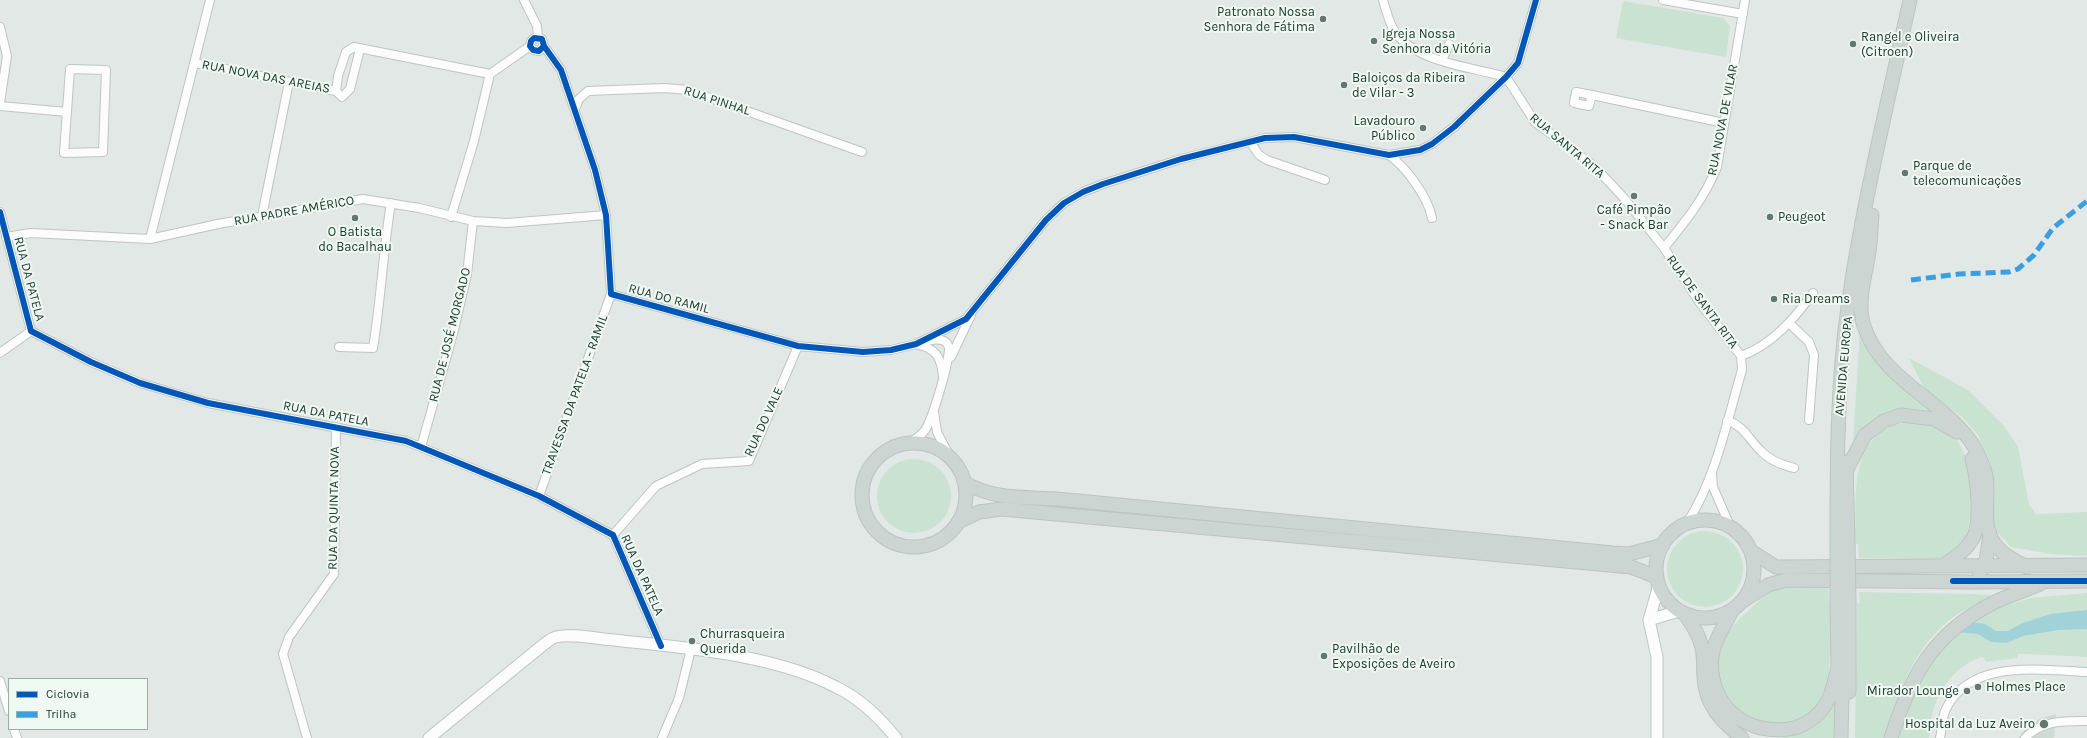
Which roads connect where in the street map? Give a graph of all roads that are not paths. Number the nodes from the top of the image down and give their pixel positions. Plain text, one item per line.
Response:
1 (210, 0) edge
2 (524, 0) edge
3 (1383, 0) edge
4 (1536, 0) edge
5 (1663, 0) edge
6 (1745, 0) edge
7 (1910, 0) edge
8 (1916, 0) edge
9 (1743, 14) junction
10 (0, 27) edge
11 (538, 37) junction
12 (1449, 44) dead end
13 (530, 46) junction
14 (544, 46) junction
15 (360, 49) junction
16 (1442, 61) junction
17 (195, 63) junction
18 (490, 74) junction
19 (1506, 77) junction
20 (289, 82) junction
21 (336, 91) junction
22 (1592, 95) dead end
23 (0, 105) edge
24 (575, 109) junction
25 (67, 112) junction
26 (1724, 123) junction
27 (1250, 142) junction
28 (862, 152) dead end
29 (1389, 155) junction
30 (1325, 180) dead end
31 (392, 203) junction
32 (0, 212) edge
33 (606, 215) junction
34 (1872, 215) junction
35 (262, 216) junction
36 (451, 217) junction
37 (1432, 218) dead end
38 (473, 221) junction
39 (6, 237) junction
40 (150, 239) junction
41 (1664, 248) junction
42 (1813, 293) dead end
43 (611, 294) junction
44 (972, 313) junction
45 (1789, 323) junction
46 (31, 332) junction
47 (916, 344) junction
48 (798, 346) junction
49 (339, 347) dead end
50 (0, 353) edge
51 (1741, 356) junction
52 (948, 367) junction
53 (943, 376) junction
54 (934, 412) junction
55 (1809, 420) dead end
56 (1727, 421) junction
57 (336, 427) junction
58 (908, 443) junction
59 (421, 447) junction
60 (950, 457) junction
61 (1794, 468) dead end
62 (1712, 471) junction
63 (1846, 471) junction
64 (964, 482) junction
65 (539, 496) junction
66 (958, 522) junction
67 (1687, 523) junction
68 (1730, 526) junction
69 (1990, 534) junction
70 (613, 535) junction
71 (1843, 544) junction
72 (1663, 545) junction
73 (1751, 551) junction
74 (2087, 565) edge
75 (1942, 566) junction
76 (1985, 567) junction
77 (2027, 567) junction
78 (1658, 581) junction
79 (1953, 581) junction
80 (2087, 581) edge
81 (2044, 582) junction
82 (1843, 604) junction
83 (1737, 606) junction
84 (1682, 612) junction
85 (1649, 620) junction
86 (661, 646) junction
87 (691, 649) junction
88 (1838, 667) junction
89 (2087, 672) edge
90 (0, 681) edge
91 (8, 708) edge
92 (2087, 721) edge
93 (307, 738) edge
94 (429, 738) edge
95 (662, 738) edge
96 (896, 738) edge
97 (1657, 738) edge
98 (1742, 738) edge
99 (1841, 738) edge
100 (1849, 738) edge
101 (1891, 738) edge
102 (1940, 738) edge
103 (2025, 738) edge

1 - 17 street
2 - 11 street
3 - 16 street
4 - 19 street
5 - 9 street
6 - 9 street, RUA NOVA DE VILAR
7 - 71 main road, AVENIDA EUROPA
8 - 34 main road, AVENIDA EUROPA
9 - 26 street, RUA NOVA DE VILAR
10 - 23 street
11 - 13 street
11 - 14 street
12 - 16 street
13 - 14 street
13 - 18 street
14 - 24 street, RUA DO RAMIL
15 - 18 street
15 - 21 street, RUA NOVA DAS AREIAS
15 - 21 street, RUA NOVA DAS AREIAS
16 - 19 street
17 - 20 street, RUA NOVA DAS AREIAS
17 - 40 street
18 - 36 street
19 - 29 street
19 - 41 street, RUA SANTA RITA
20 - 21 street, RUA NOVA DAS AREIAS
20 - 35 street
22 - 26 street
23 - 25 street
24 - 28 street, RUA PINHAL
24 - 33 street, RUA DO RAMIL
25 - 25 street
26 - 41 street, RUA NOVA DE VILAR
27 - 29 street
27 - 30 street
27 - 44 street
29 - 37 street
31 - 35 street, RUA PADRE AMÉRICO
31 - 36 street, RUA PADRE AMÉRICO
31 - 49 street
32 - 39 street, RUA DA PATELA
33 - 38 street, RUA PADRE AMÉRICO
33 - 43 street, RUA DO RAMIL
34 - 63 main road, AVENIDA EUROPA
34 - 69 main road
35 - 40 street, RUA PADRE AMÉRICO
36 - 38 street, RUA PADRE AMÉRICO
38 - 59 street, RUA DE JOSÉ MORGADO
39 - 40 street, RUA PADRE AMÉRICO
39 - 46 street, RUA DA PATELA
41 - 51 street, RUA DE SANTA RITA
42 - 45 street
43 - 48 street, RUA DO RAMIL
43 - 65 street, TRAVESSA DA PATELA - RAMIL
44 - 47 street
44 - 52 street
45 - 51 street
45 - 55 street
46 - 50 street
46 - 57 street, RUA DA PATELA
47 - 48 street, RUA DO RAMIL
47 - 52 street
47 - 53 street
48 - 70 street, RUA DO VALE
51 - 56 street, RUA DE SANTA RITA
52 - 53 street
53 - 54 street
54 - 58 street
54 - 60 street
56 - 61 street
56 - 62 street, RUA DE SANTA RITA
57 - 59 street, RUA DA PATELA
57 - 93 street, RUA DA QUINTA NOVA
58 - 60 main road
58 - 66 main road
59 - 65 street, RUA DA PATELA
60 - 64 main road
62 - 67 street, RUA DE SANTA RITA
62 - 68 street, RUA DE SANTA RITA
63 - 71 main road, AVENIDA EUROPA
63 - 75 main road
64 - 66 main road
64 - 72 main road
65 - 70 street, RUA DA PATELA
66 - 78 main road
67 - 68 main road
67 - 72 main road
68 - 73 main road
69 - 76 main road
69 - 77 main road
70 - 86 street, RUA DA PATELA
71 - 82 main road, AVENIDA EUROPA, bridge
72 - 78 main road
73 - 75 main road
73 - 83 main road
74 - 77 main road
75 - 76 main road
76 - 77 main road
76 - 79 main road
78 - 84 main road
78 - 85 street
79 - 81 main road
79 - 83 main road
80 - 81 main road
81 - 101 main road
82 - 88 main road, AVENIDA EUROPA
82 - 100 main road, AVENIDA EUROPA
83 - 84 main road
83 - 88 main road
84 - 85 street
84 - 98 main road
85 - 97 street
86 - 87 street
86 - 94 street
87 - 95 street
87 - 96 street
88 - 99 main road, AVENIDA EUROPA
89 - 102 street
90 - 91 street
92 - 103 street

